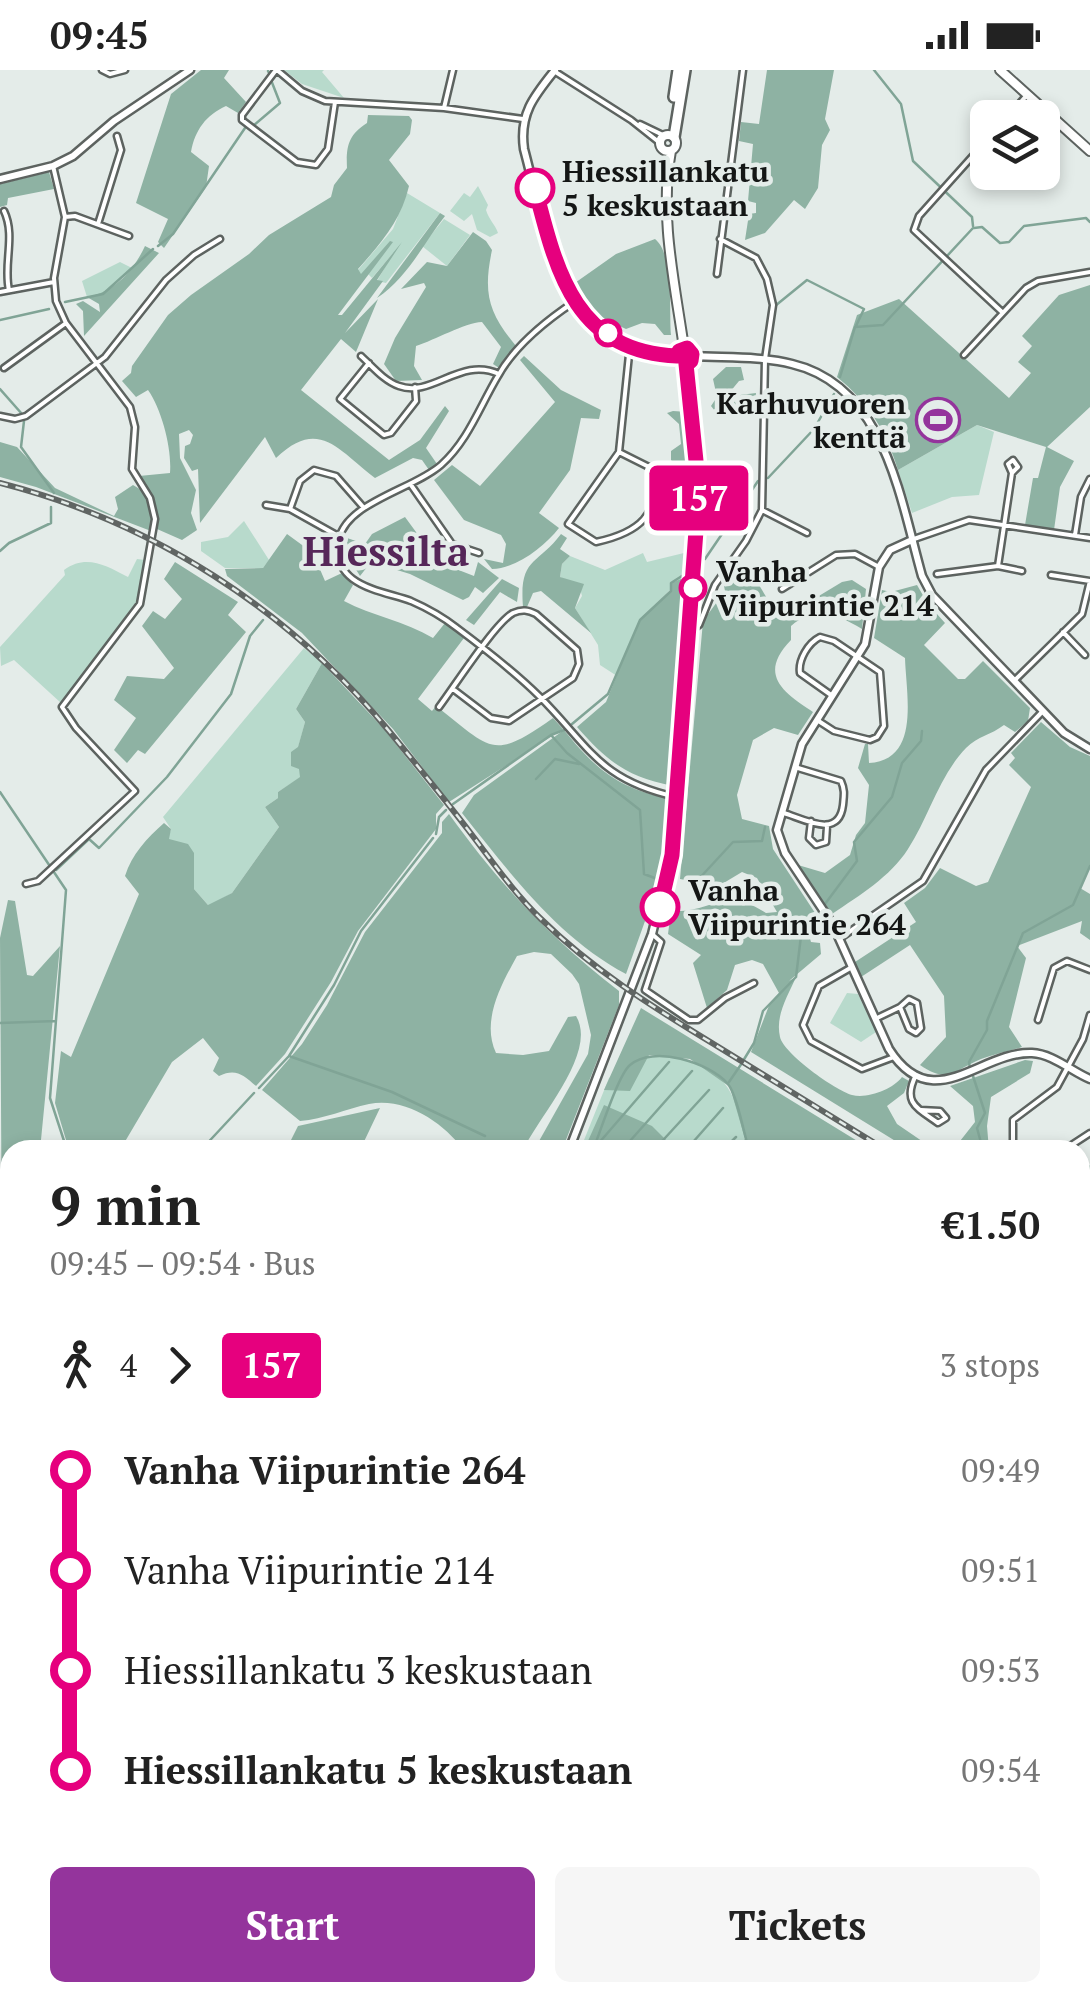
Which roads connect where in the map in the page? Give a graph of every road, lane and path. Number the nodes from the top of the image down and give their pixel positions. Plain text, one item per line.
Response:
1 (102, 70) edge
2 (125, 70) edge
3 (190, 70) edge
4 (277, 70) edge
5 (453, 70) edge
6 (554, 70) edge
7 (681, 70) edge
8 (743, 70) edge
9 (1000, 70) edge
10 (1027, 95) junction
11 (1023, 100) edge
12 (335, 102) junction
13 (444, 108) junction
14 (523, 119) junction
15 (117, 136) dead end
16 (666, 142) junction
17 (1090, 151) edge
18 (970, 159) edge
19 (53, 166) junction
20 (0, 179) edge
21 (4, 211) dead end
22 (64, 217) junction
23 (98, 224) junction
24 (129, 236) dead end
25 (220, 239) dead end
26 (720, 240) junction
27 (1090, 272) edge
28 (717, 274) dead end
29 (54, 282) junction
30 (9, 290) junction
31 (0, 292) edge
32 (574, 302) junction
33 (1002, 312) junction
34 (66, 322) junction
35 (630, 345) junction
36 (681, 352) junction
37 (964, 355) dead end
38 (361, 356) dead end
39 (765, 359) junction
40 (689, 360) junction
41 (98, 362) junction
42 (369, 363) junction
43 (4, 368) dead end
44 (499, 374) junction
45 (415, 387) junction
46 (0, 416) edge
47 (618, 452) junction
48 (1012, 474) dead end
49 (1090, 479) edge
50 (411, 485) junction
51 (266, 505) dead end
52 (364, 508) junction
53 (290, 509) junction
54 (762, 510) junction
55 (1004, 525) junction
56 (807, 533) dead end
57 (1075, 535) junction
58 (340, 537) junction
59 (1090, 538) edge
60 (912, 540) junction
61 (479, 553) dead end
62 (998, 566) junction
63 (879, 567) junction
64 (1022, 571) dead end
65 (937, 574) dead end
66 (1051, 575) dead end
67 (1090, 581) edge
68 (782, 589) dead end
69 (690, 632) junction
70 (1063, 632) junction
71 (483, 648) junction
72 (1085, 655) dead end
73 (858, 656) junction
74 (1014, 681) junction
75 (453, 688) junction
76 (832, 696) junction
77 (542, 700) junction
78 (439, 707) dead end
79 (1042, 711) junction
80 (817, 720) junction
81 (1090, 750) edge
82 (793, 766) junction
83 (677, 797) junction
84 (780, 812) junction
85 (811, 822) junction
86 (827, 826) junction
87 (26, 884) dead end
88 (652, 934) junction
89 (839, 938) junction
90 (852, 967) junction
91 (1090, 970) edge
92 (754, 983) dead end
93 (900, 1007) junction
94 (1090, 1015) edge
95 (875, 1018) junction
96 (1038, 1020) dead end
97 (894, 1056) junction
98 (1068, 1068) junction
99 (916, 1075) junction
100 (1090, 1079) edge
101 (920, 1110) dead end
102 (572, 1140) edge
103 (1013, 1140) edge

1 - 2 street
3 - 19 street
4 - 12 street
4 - 12 street
5 - 13 street
6 - 14 street
6 - 16 street
7 - 16 main road
8 - 26 street
9 - 10 main road
10 - 11 street
10 - 17 main road
12 - 13 street
13 - 14 street
14 - 32 street
15 - 23 street
16 - 36 main road
18 - 33 street
19 - 20 street
19 - 22 street
21 - 30 street
22 - 23 street
22 - 29 street
23 - 24 street
25 - 41 street
26 - 28 street
26 - 39 street
27 - 33 street
29 - 30 street
29 - 34 street
30 - 31 street
32 - 35 street
32 - 44 street
33 - 37 street
34 - 41 street
34 - 43 street
35 - 36 street
35 - 47 street
36 - 40 main road
38 - 42 street
39 - 40 street
39 - 54 street
39 - 60 street
40 - 69 street
41 - 46 street
41 - 87 street
42 - 45 street
42 - 45 street
44 - 45 street
44 - 50 street
47 - 47 street
48 - 55 street
49 - 57 street
50 - 52 street
50 - 61 street
51 - 53 street
52 - 53 street
52 - 58 street
53 - 58 street
54 - 56 street
54 - 69 street
55 - 57 street
55 - 60 street
55 - 62 street
57 - 59 street
58 - 71 street
60 - 63 street
60 - 74 street
62 - 64 street
62 - 65 street
63 - 68 street
63 - 73 street
66 - 67 street
67 - 70 street
69 - 83 street
70 - 72 street
70 - 74 street
71 - 75 street
71 - 77 street
71 - 77 street
73 - 76 street
73 - 76 street
73 - 80 street
74 - 79 street
75 - 77 street
75 - 78 street
76 - 80 street
77 - 83 street
79 - 81 street
79 - 89 street
80 - 82 street
82 - 84 street
82 - 86 street
83 - 88 street
84 - 85 street
84 - 89 street
85 - 86 street
85 - 86 street
88 - 92 street
88 - 102 street
89 - 90 street
90 - 95 street
90 - 97 street
91 - 96 street
93 - 93 street
93 - 95 street
94 - 98 street
95 - 97 street
97 - 99 street
98 - 99 street
98 - 100 street
98 - 103 street
99 - 101 street

